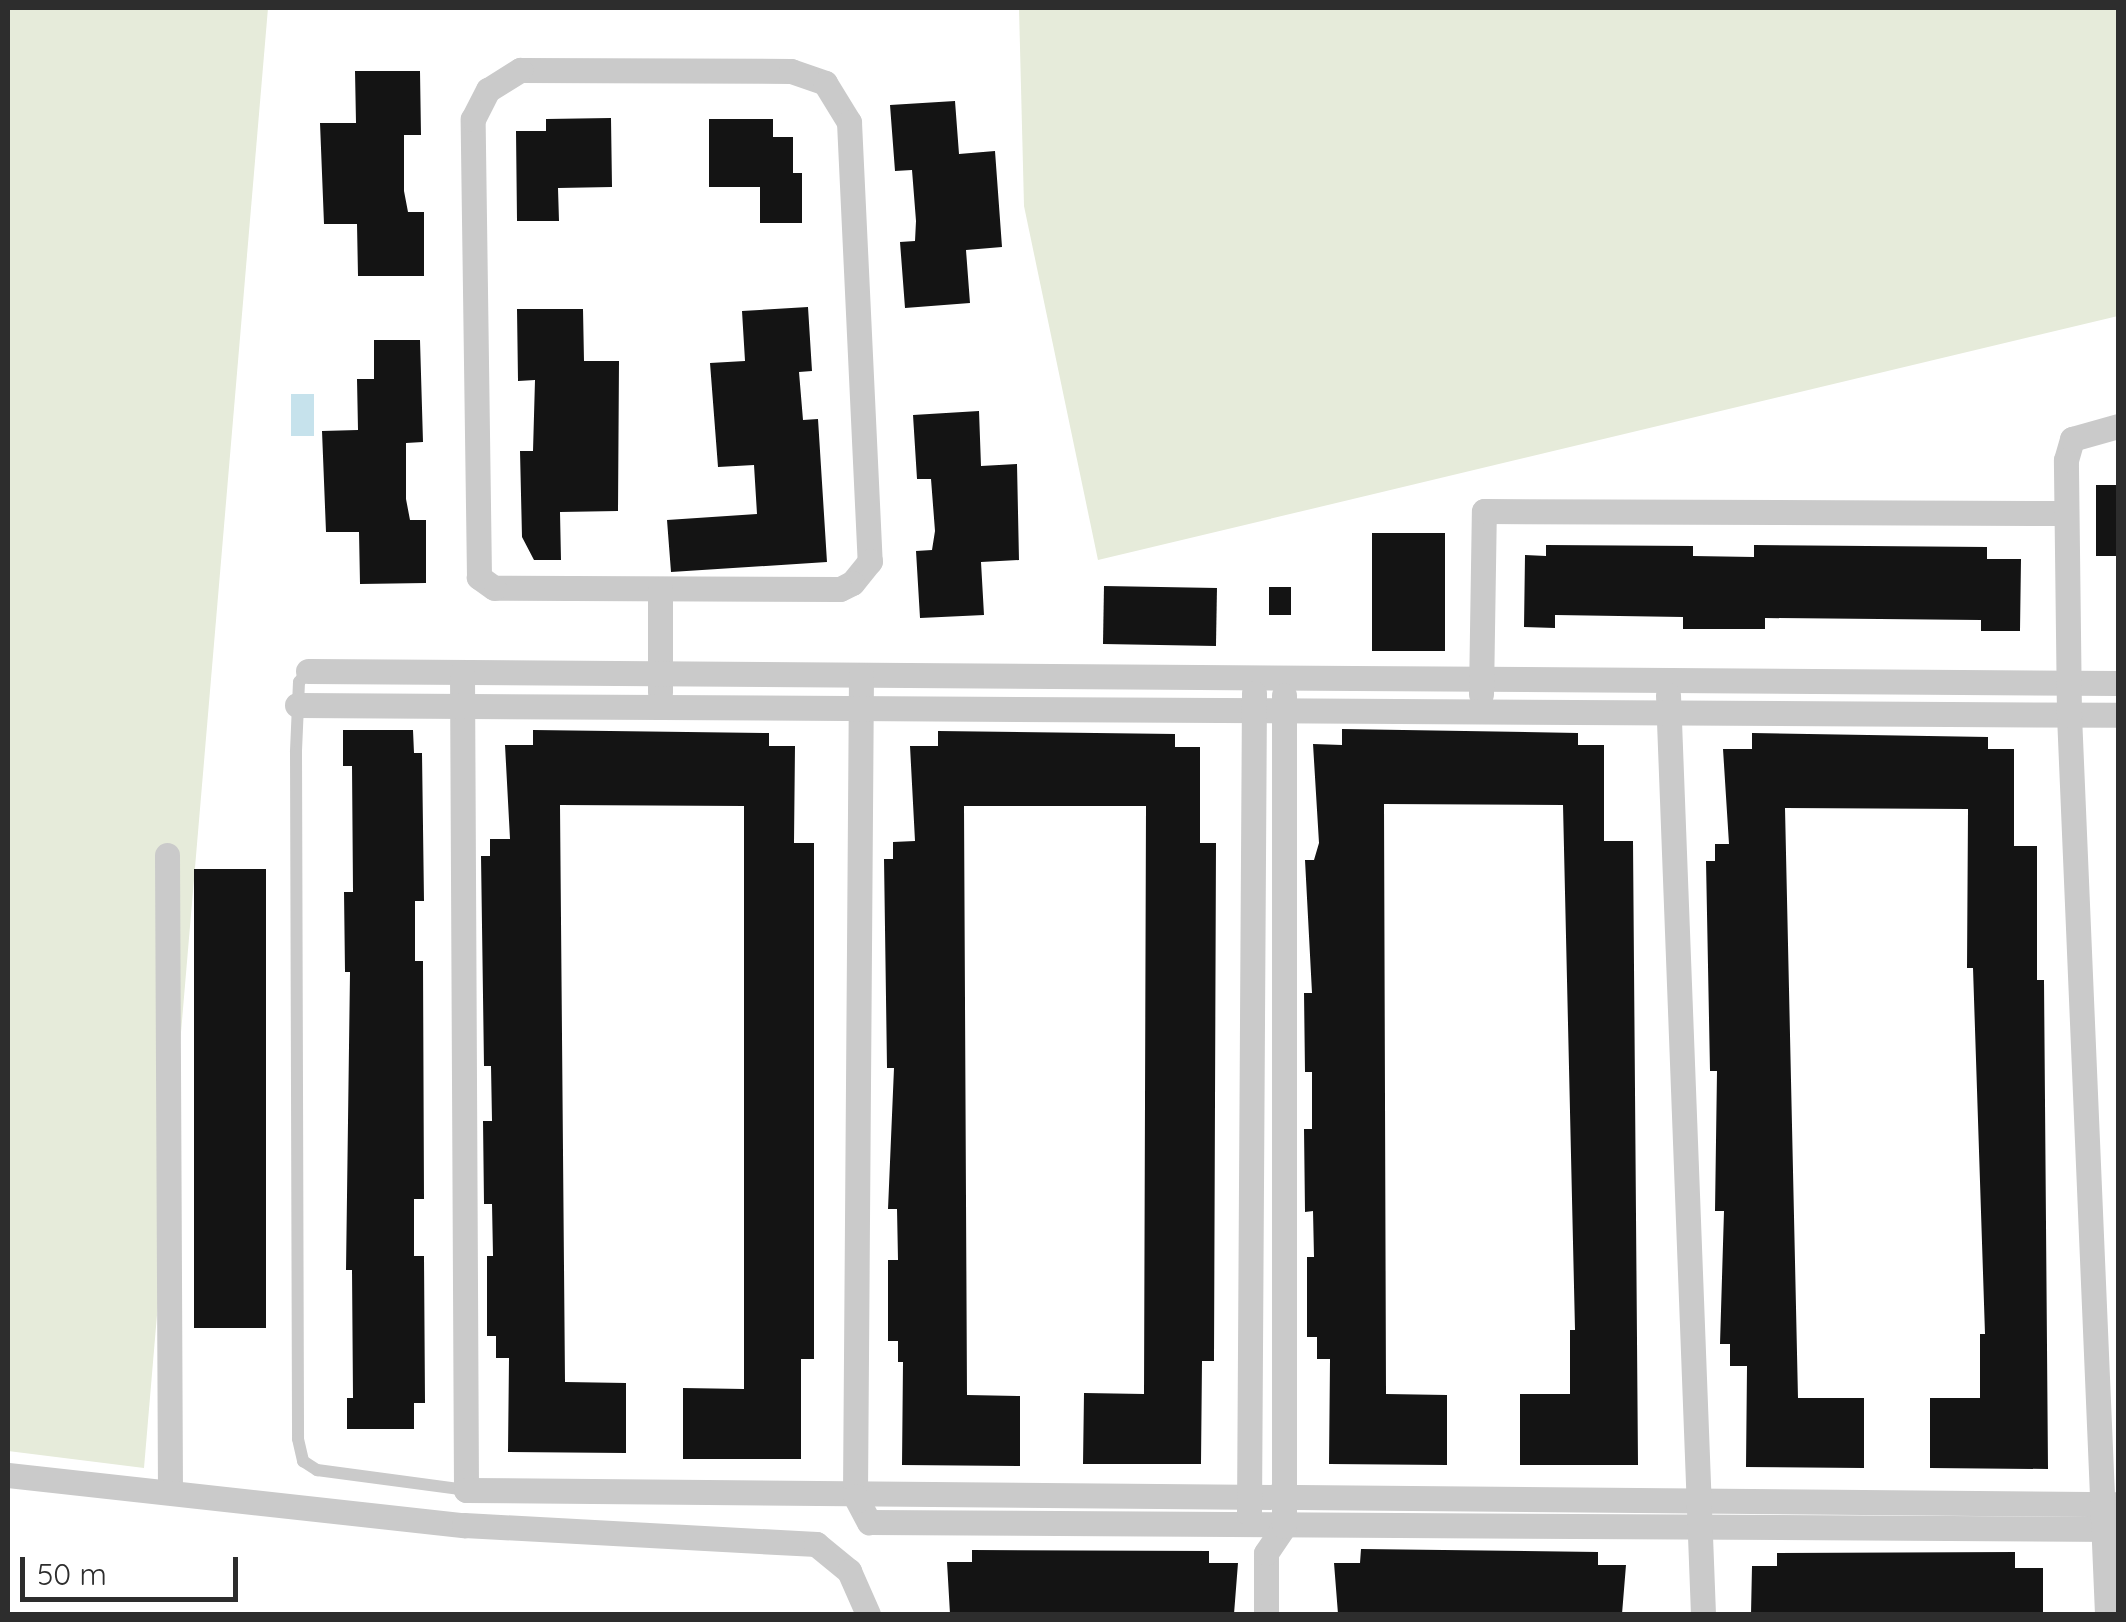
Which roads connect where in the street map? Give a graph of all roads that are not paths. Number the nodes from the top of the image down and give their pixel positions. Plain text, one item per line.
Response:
1 (2118, 426) edge
2 (2066, 513) junction
3 (660, 588) junction
4 (308, 672) joint
5 (462, 672) junction
6 (660, 674) junction
7 (861, 675) junction
8 (1254, 678) junction
9 (1285, 678) junction
10 (1481, 679) junction
11 (1668, 680) junction
12 (2068, 682) junction
13 (2118, 683) edge
14 (296, 705) junction
15 (462, 705) junction
16 (660, 707) junction
17 (860, 708) junction
18 (1254, 710) junction
19 (1283, 710) junction
20 (1480, 712) junction
21 (1668, 712) junction
22 (2069, 715) junction
23 (2118, 715) edge
24 (166, 855) dead end
25 (8, 1475) edge
26 (466, 1490) junction
27 (170, 1491) junction
28 (855, 1496) junction
29 (1248, 1498) junction
30 (1283, 1498) junction
31 (1699, 1514) junction
32 (2113, 1516) edge
33 (1250, 1526) junction
34 (1284, 1526) junction
35 (1266, 1553) junction
36 (868, 1614) edge
37 (1266, 1614) edge
38 (1703, 1614) edge
39 (2107, 1614) edge

1 - 2 street
2 - 10 street
2 - 12 street
3 - 3 street
3 - 6 street
4 - 5 street
4 - 14 lane
5 - 6 street
5 - 15 street
6 - 7 street
6 - 16 street
7 - 8 street
7 - 17 street
8 - 9 street
8 - 18 street
9 - 10 street
9 - 19 street
10 - 11 street
10 - 20 street
11 - 12 street
11 - 21 street
12 - 13 street
12 - 22 street
14 - 15 street
14 - 26 lane
15 - 16 street
15 - 26 street
16 - 17 street
17 - 18 street
17 - 28 street
18 - 19 street
18 - 29 street
19 - 20 street
19 - 30 street
20 - 21 street
21 - 22 street
21 - 31 street
22 - 23 street
22 - 32 street
24 - 27 street
25 - 27 street
26 - 28 street
27 - 36 street
28 - 29 street
28 - 33 street
29 - 30 street
29 - 33 street
30 - 31 street
30 - 34 street
31 - 32 street
31 - 34 street
31 - 38 street
32 - 39 street
33 - 34 street
33 - 35 street
34 - 35 street
35 - 37 street

